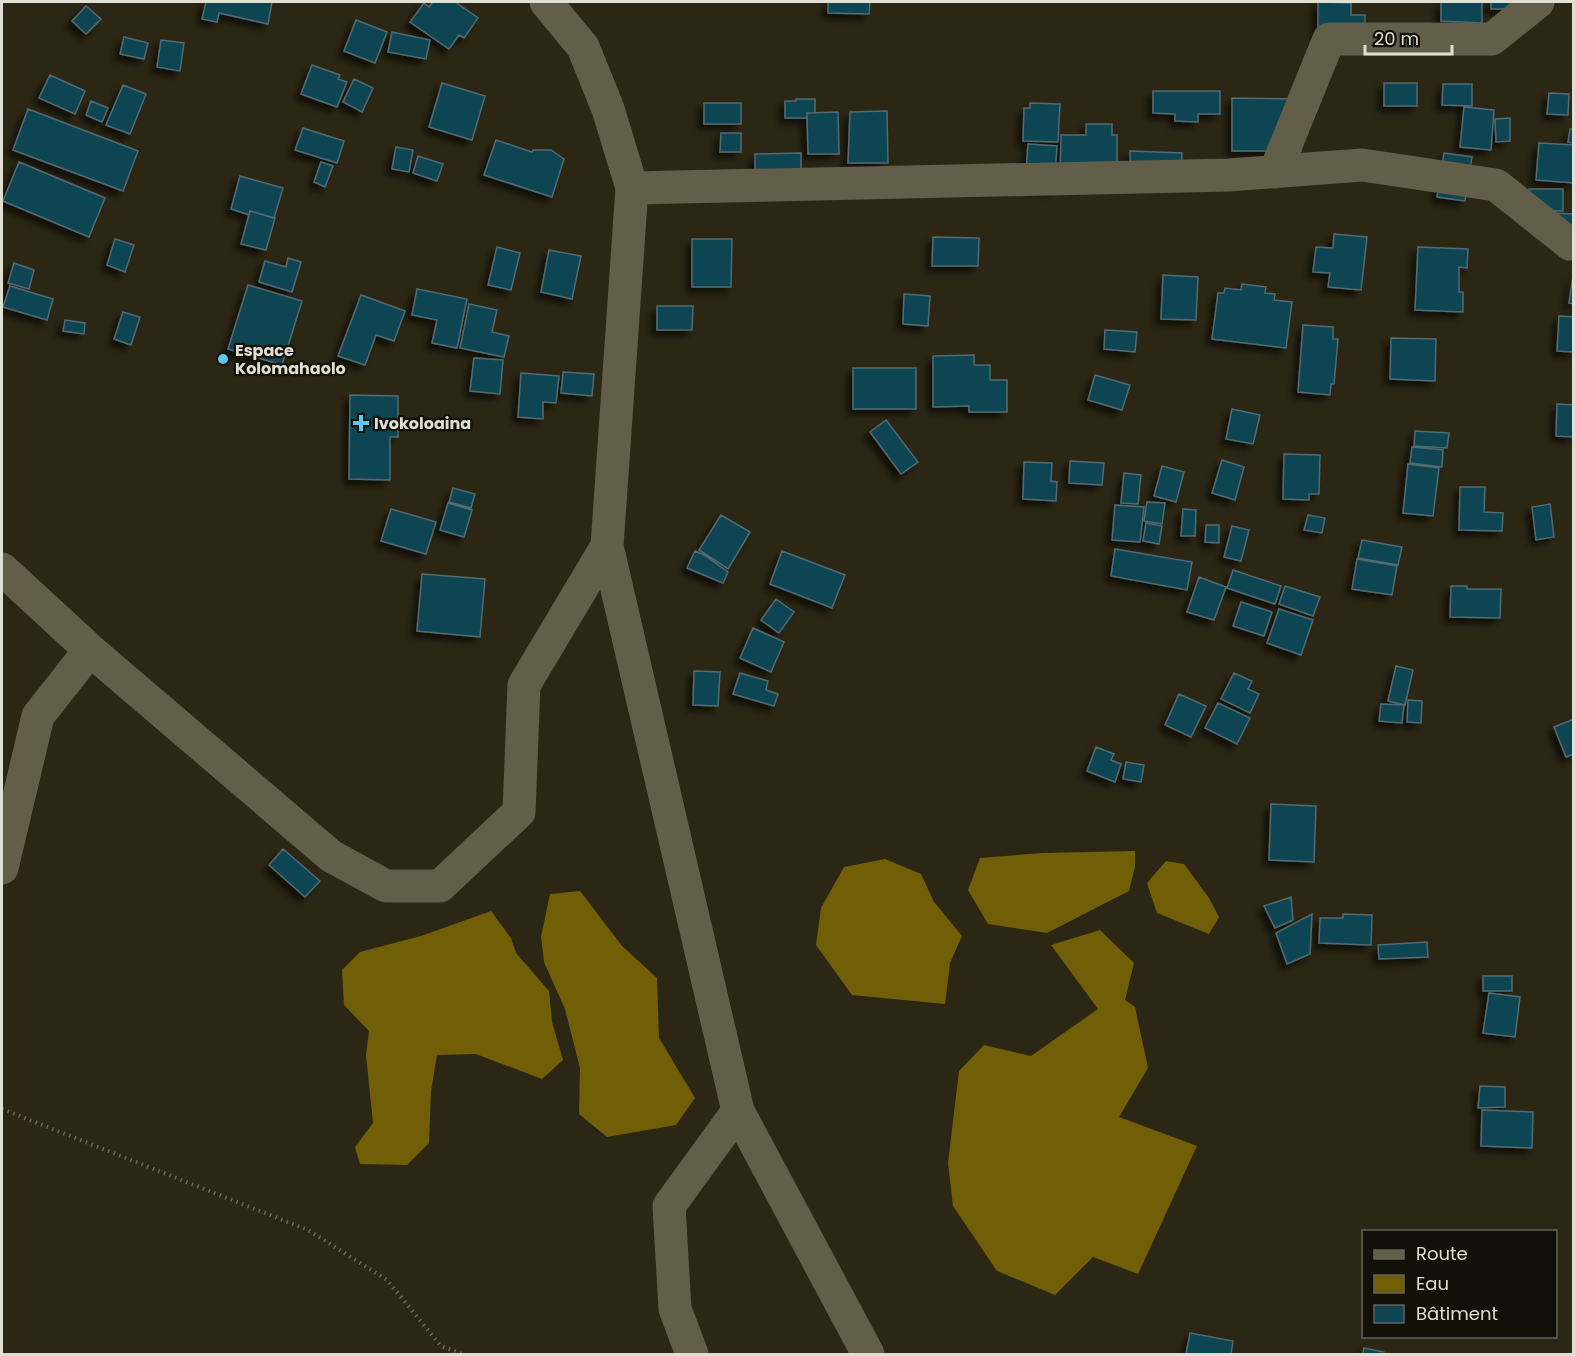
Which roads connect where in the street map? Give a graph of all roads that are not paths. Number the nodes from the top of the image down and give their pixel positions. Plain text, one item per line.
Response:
1 (546, 2) edge
2 (1539, 2) edge
3 (1275, 172) junction
4 (632, 188) junction
5 (1574, 244) edge
6 (607, 546) junction
7 (2, 569) edge
8 (90, 650) junction
9 (2, 868) edge
10 (738, 1111) junction
11 (692, 1354) edge
12 (868, 1354) edge

1 - 4 street
2 - 3 street
3 - 4 street
3 - 5 street
4 - 6 street
6 - 8 street
6 - 10 street
7 - 8 street
8 - 9 street
10 - 11 street
10 - 12 street

